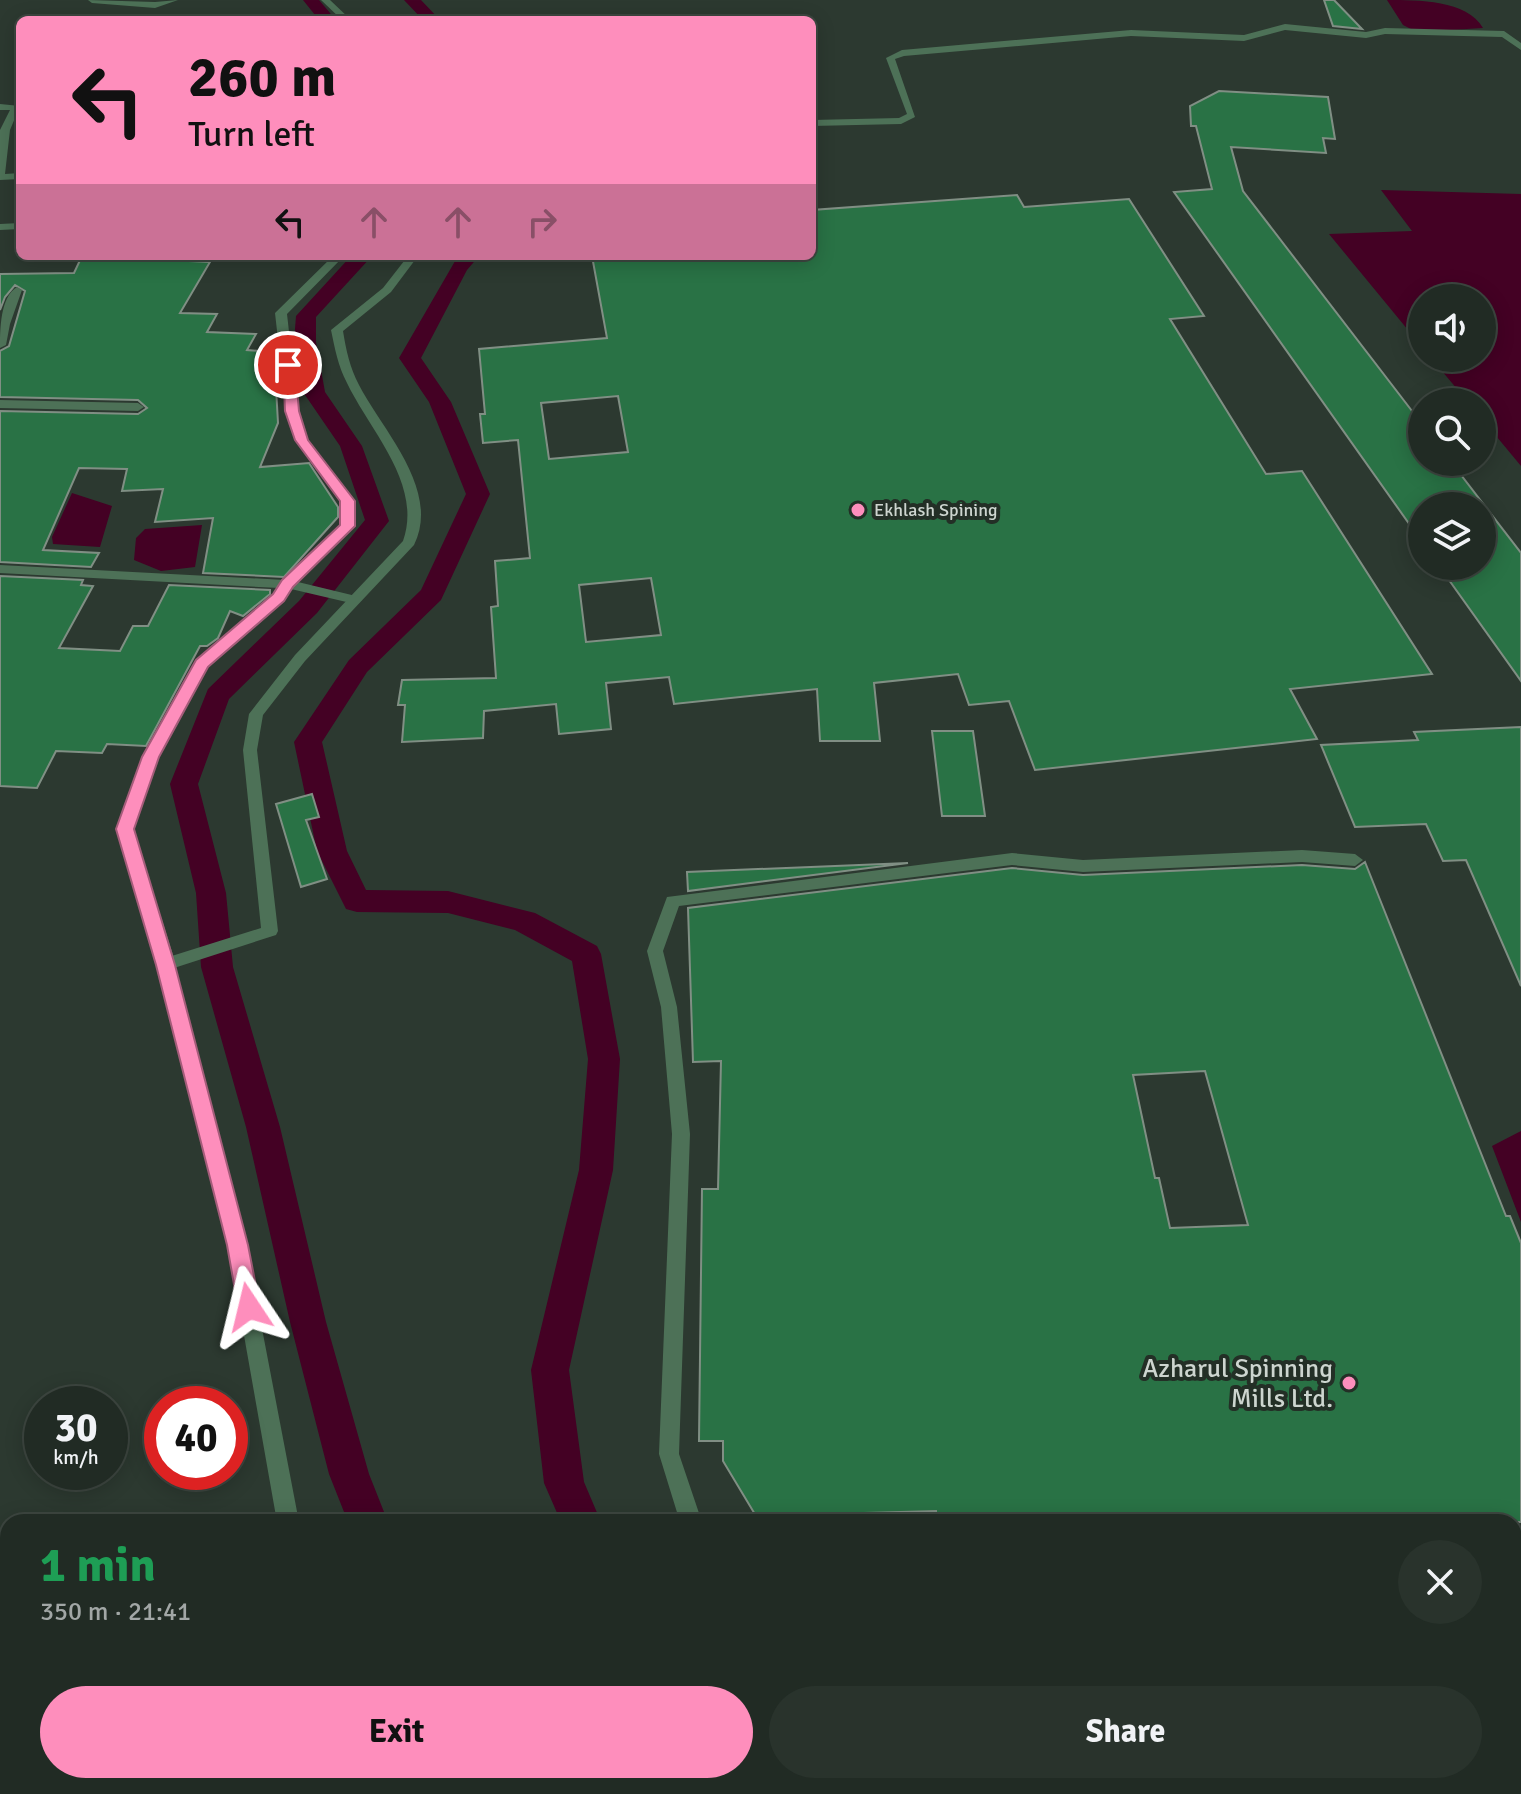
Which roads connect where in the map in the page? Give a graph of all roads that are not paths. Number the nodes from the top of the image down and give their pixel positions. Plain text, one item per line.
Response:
1 (92, 0) edge
2 (174, 0) edge
3 (325, 0) edge
4 (141, 2) edge
5 (343, 16) edge
6 (1521, 47) edge
7 (0, 107) edge
8 (816, 123) edge
9 (0, 177) edge
10 (335, 260) edge
11 (410, 260) edge
12 (17, 290) dead end
13 (0, 345) edge
14 (0, 404) edge
15 (138, 407) dead end
16 (0, 569) edge
17 (293, 584) junction
18 (355, 600) junction
19 (1355, 860) dead end
20 (166, 964) junction
21 (287, 1514) edge
22 (688, 1514) edge

1 - 4 street
2 - 4 street
3 - 5 street
6 - 8 street
7 - 9 street
10 - 17 street
11 - 18 street
12 - 13 street
14 - 15 street
16 - 17 street
17 - 18 street
17 - 20 street
18 - 20 street
19 - 22 street
20 - 21 street

